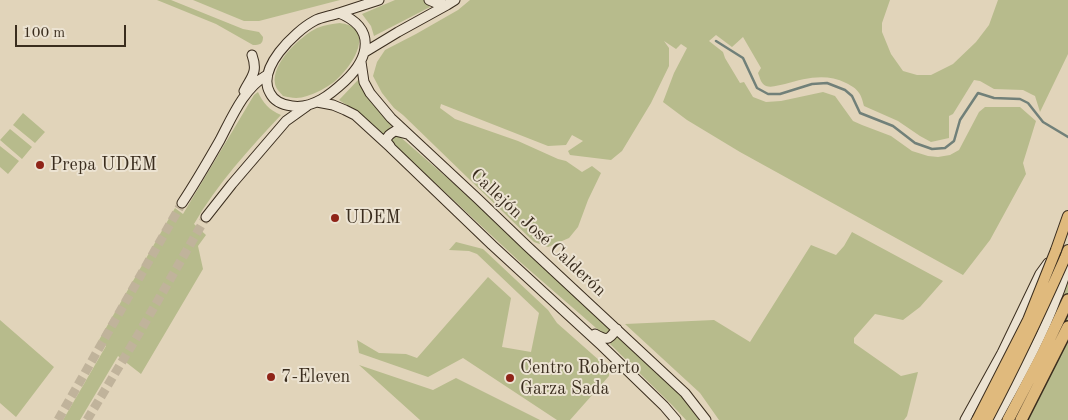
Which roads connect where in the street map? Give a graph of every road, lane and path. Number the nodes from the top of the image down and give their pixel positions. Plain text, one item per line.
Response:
1 (378, 0) edge
2 (429, 0) edge
3 (451, 3) edge
4 (339, 13) junction
5 (365, 52) junction
6 (252, 55) dead end
7 (360, 62) junction
8 (267, 75) junction
9 (313, 103) junction
10 (240, 104) junction
11 (409, 135) junction
12 (390, 147) junction
13 (182, 203) tunnel mouth
14 (206, 216) tunnel mouth
15 (1068, 216) edge
16 (1056, 250) junction
17 (1068, 250) edge
18 (1066, 263) edge
19 (1068, 300) edge
20 (578, 324) junction
21 (1068, 327) edge
22 (617, 329) junction
23 (1002, 352) junction
24 (1026, 364) junction
25 (676, 420) edge
26 (706, 420) edge
27 (965, 420) edge
28 (977, 420) edge
29 (987, 420) edge
30 (996, 420) edge
31 (1008, 420) edge
32 (1022, 420) edge

1 - 4 main road
2 - 3 main road
3 - 5 main road
4 - 5 main road
4 - 8 main road
5 - 7 main road
6 - 10 main road
7 - 9 main road
7 - 11 main road, Callejón José Calderón
8 - 9 main road
8 - 10 main road
9 - 12 main road
9 - 14 main road
10 - 13 main road
11 - 12 main road
11 - 22 main road, Callejón José Calderón
12 - 20 main road
15 - 16 main road
16 - 23 main road
16 - 28 main road, bridge
17 - 18 main road
18 - 24 main road
18 - 29 main road, bridge
19 - 31 highway
20 - 22 main road
20 - 25 main road
21 - 32 highway
22 - 26 main road, Callejón José Calderón
23 - 24 main road
23 - 27 main road
24 - 30 main road

